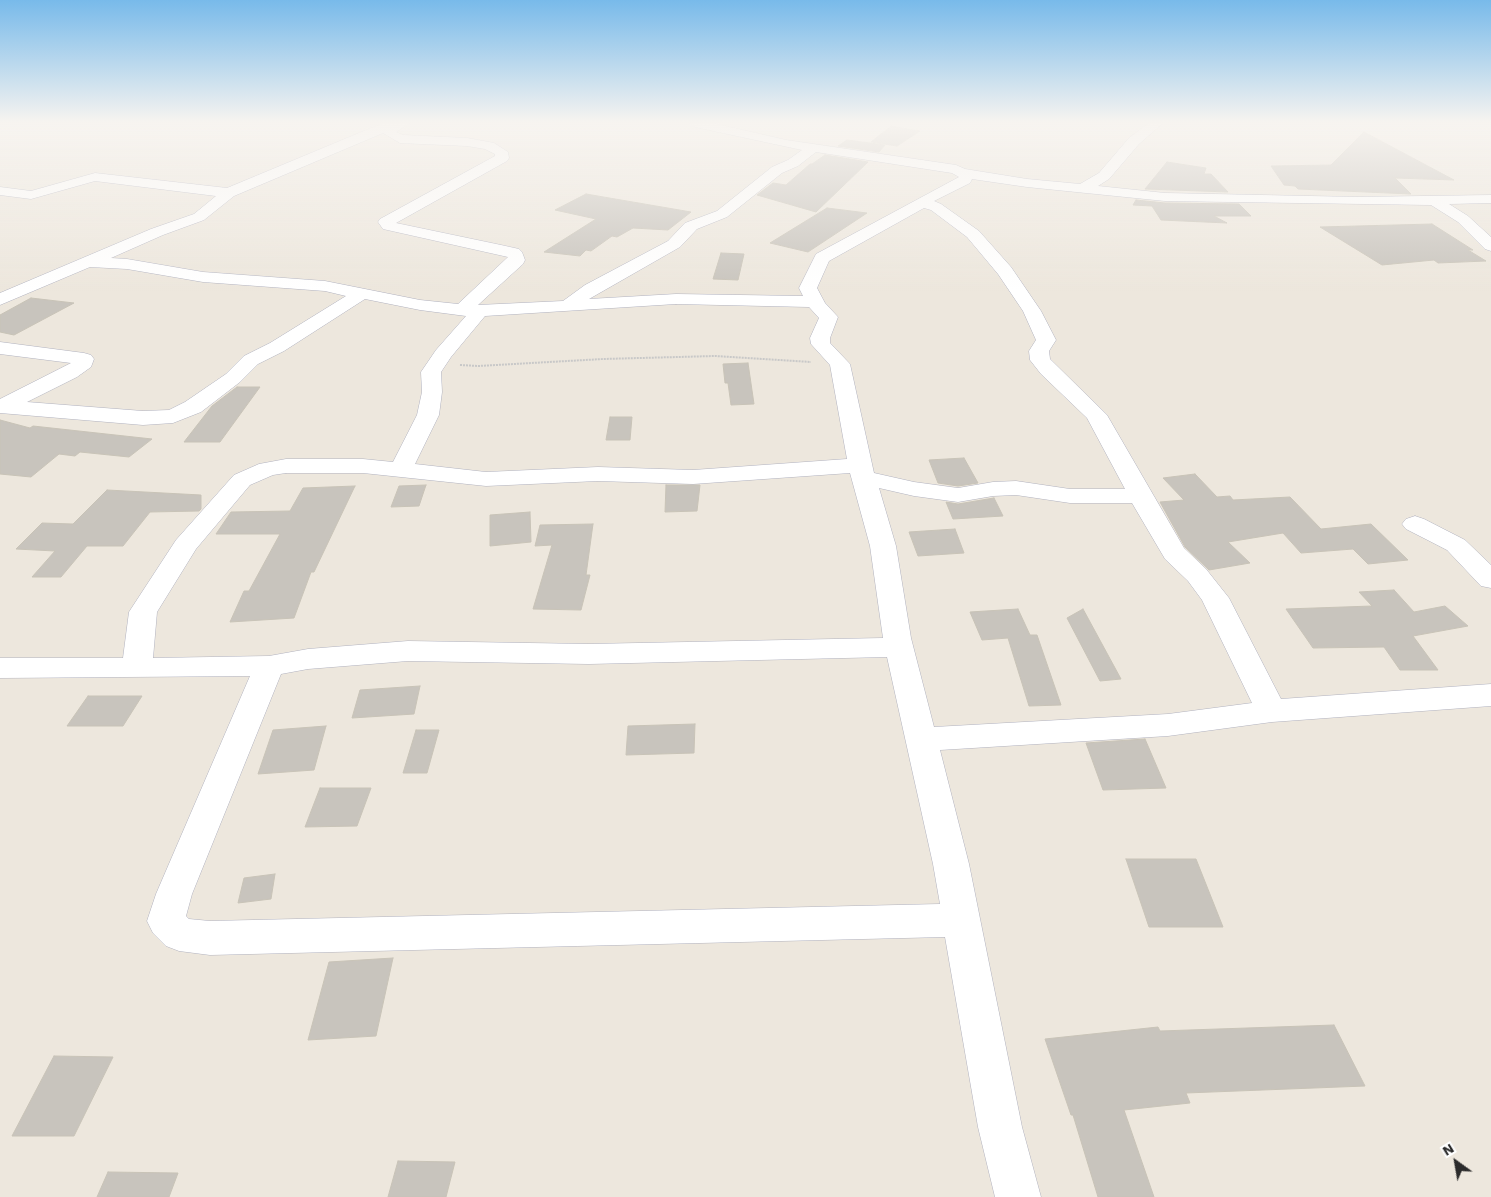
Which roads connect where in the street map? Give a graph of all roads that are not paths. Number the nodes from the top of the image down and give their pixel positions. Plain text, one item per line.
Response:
1 (85, 179) edge
2 (118, 179) edge
3 (262, 179) edge
4 (464, 179) edge
5 (765, 179) edge
6 (965, 179) edge
7 (1001, 179) edge
8 (1099, 179) edge
9 (1082, 189) junction
10 (0, 191) edge
11 (229, 193) junction
12 (1491, 199) edge
13 (1434, 201) junction
14 (922, 202) junction
15 (1491, 246) edge
16 (89, 262) junction
17 (363, 293) junction
18 (0, 300) edge
19 (815, 302) junction
20 (569, 305) junction
21 (471, 311) junction
22 (0, 348) edge
23 (1, 407) edge
24 (401, 470) junction
25 (862, 472) junction
26 (1140, 496) junction
27 (1415, 524) dead end
28 (1491, 580) edge
29 (900, 647) junction
30 (269, 666) junction
31 (0, 668) edge
32 (137, 668) junction
33 (1491, 695) edge
34 (1272, 711) junction
35 (922, 739) junction
36 (961, 920) junction
37 (1018, 1197) edge

1 - 10 street
2 - 11 street
3 - 11 street
4 - 21 street
5 - 20 street
6 - 14 street
7 - 9 street
8 - 9 street
9 - 13 street
11 - 16 street
12 - 13 street
13 - 15 street
14 - 19 street
14 - 26 street
16 - 17 street
16 - 18 street
17 - 21 street
17 - 23 street
19 - 20 street
19 - 25 street
20 - 21 street
21 - 24 street
22 - 23 street
24 - 25 street
24 - 32 street
25 - 26 street
25 - 29 street
26 - 34 street
27 - 28 street
29 - 30 street
29 - 35 street
30 - 32 street
30 - 36 street
31 - 32 street
33 - 34 street
34 - 35 street
35 - 36 street
36 - 37 street

